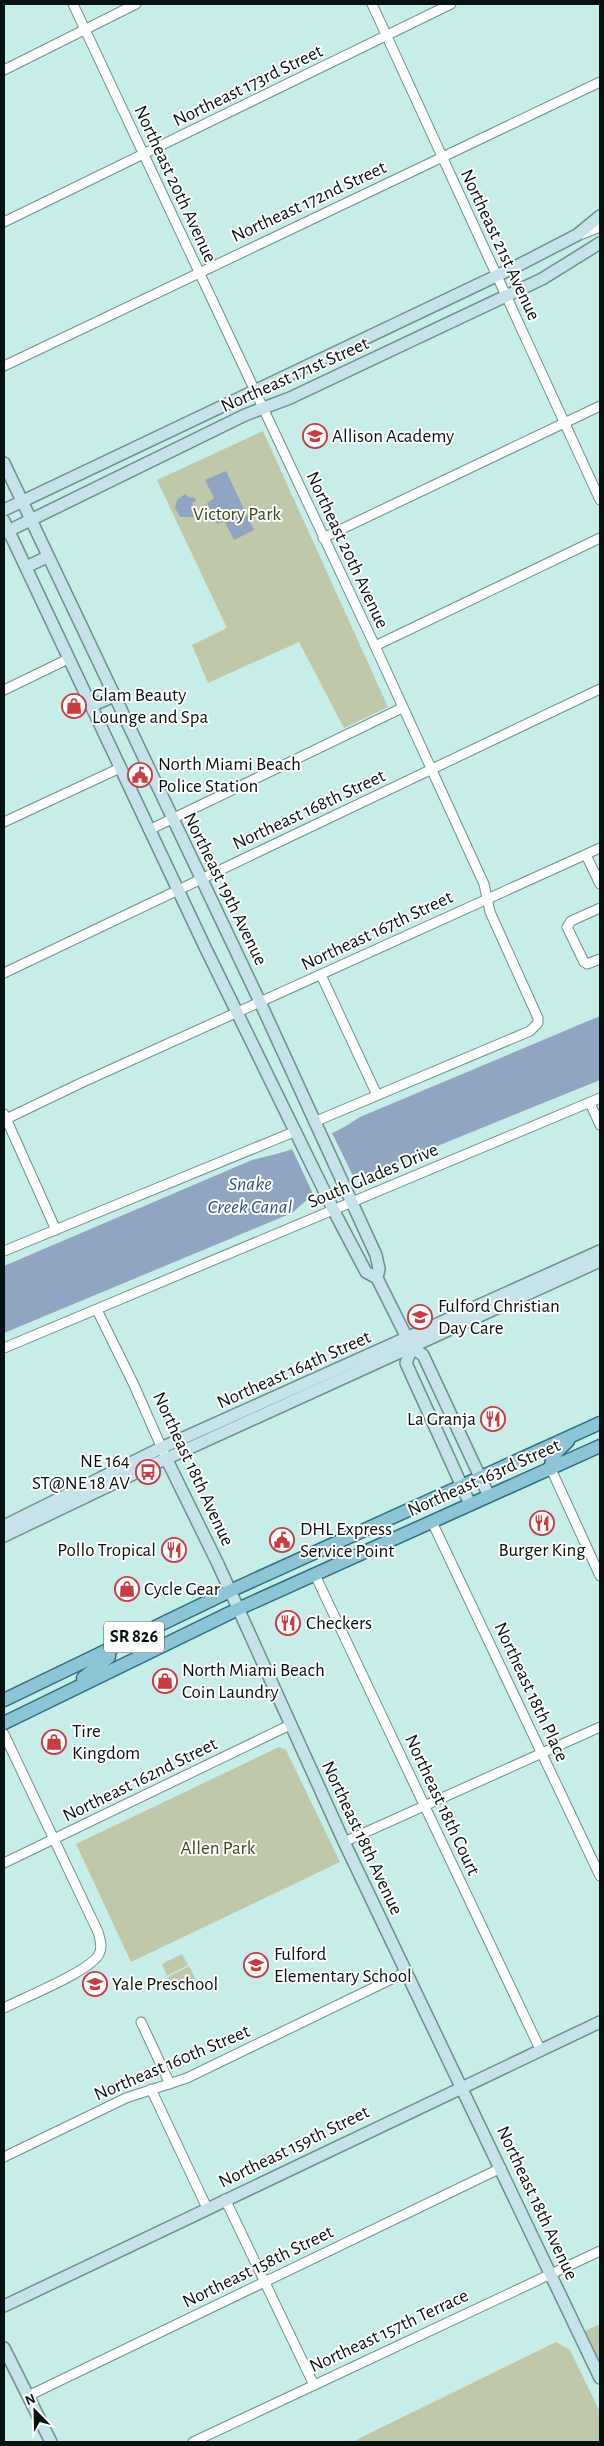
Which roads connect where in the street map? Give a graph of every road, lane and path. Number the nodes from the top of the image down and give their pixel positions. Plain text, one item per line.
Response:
1 (73, 4) edge
2 (136, 4) edge
3 (372, 4) edge
4 (451, 4) edge
5 (85, 29) junction
6 (387, 36) junction
7 (4, 70) edge
8 (600, 82) edge
9 (142, 156) junction
10 (441, 158) junction
11 (600, 216) edge
12 (4, 222) edge
13 (600, 228) edge
14 (578, 235) junction
15 (599, 244) edge
16 (198, 273) junction
17 (497, 276) junction
18 (507, 295) junction
19 (4, 366) edge
20 (254, 392) junction
21 (600, 406) edge
22 (262, 409) junction
23 (565, 422) junction
24 (4, 463) edge
25 (600, 500) edge
26 (22, 502) junction
27 (4, 510) edge
28 (30, 519) junction
29 (5, 528) edge
30 (323, 538) junction
31 (600, 538) edge
32 (47, 557) junction
33 (26, 567) junction
34 (375, 646) junction
35 (68, 659) junction
36 (600, 689) edge
37 (4, 690) edge
38 (114, 696) junction
39 (90, 706) junction
40 (402, 708) junction
41 (120, 768) junction
42 (431, 771) junction
43 (172, 819) junction
44 (4, 822) edge
45 (150, 830) junction
46 (600, 848) edge
47 (586, 855) junction
48 (201, 879) junction
49 (600, 884) edge
50 (179, 890) junction
51 (486, 899) junction
52 (600, 908) edge
53 (600, 959) edge
54 (4, 973) edge
55 (321, 975) junction
56 (260, 1002) junction
57 (237, 1012) junction
58 (377, 1095) junction
59 (600, 1098) edge
60 (590, 1102) junction
61 (5, 1118) edge
62 (314, 1122) junction
63 (600, 1125) edge
64 (296, 1130) junction
65 (352, 1202) junction
66 (334, 1210) junction
67 (56, 1230) junction
68 (4, 1251) edge
69 (600, 1251) edge
70 (600, 1261) edge
71 (377, 1278) junction
72 (97, 1310) junction
73 (479, 1311) junction
74 (409, 1343) junction
75 (4, 1348) edge
76 (600, 1424) edge
77 (573, 1436) junction
78 (600, 1446) edge
79 (164, 1453) junction
80 (551, 1469) junction
81 (480, 1477) junction
82 (462, 1485) junction
83 (489, 1496) junction
84 (470, 1504) junction
85 (432, 1522) junction
86 (4, 1526) edge
87 (4, 1536) edge
88 (315, 1575) junction
89 (600, 1576) edge
90 (230, 1591) junction
91 (238, 1609) junction
92 (109, 1649) junction
93 (73, 1689) junction
94 (20, 1692) junction
95 (4, 1700) edge
96 (4, 1710) edge
97 (4, 1723) edge
98 (290, 1725) junction
99 (600, 1727) edge
100 (4, 1734) edge
101 (542, 1753) junction
102 (425, 1806) junction
103 (53, 1840) junction
104 (344, 1842) junction
105 (4, 1863) edge
106 (600, 1876) edge
107 (406, 1972) junction
108 (4, 2008) edge
109 (141, 2022) dead end
110 (600, 2022) edge
111 (540, 2050) junction
112 (170, 2084) junction
113 (462, 2086) junction
114 (151, 2089) junction
115 (4, 2158) edge
116 (501, 2168) junction
117 (225, 2200) junction
118 (207, 2208) junction
119 (600, 2251) edge
120 (550, 2273) junction
121 (265, 2282) junction
122 (4, 2306) edge
123 (4, 2348) edge
124 (600, 2378) edge
125 (314, 2385) junction
126 (28, 2396) junction
127 (49, 2442) edge
128 (193, 2442) edge

1 - 5 street, Northeast 20th Avenue
2 - 5 street
3 - 6 street, Northeast 21st Avenue
4 - 6 street, Northeast 173rd Street
5 - 7 street
5 - 9 street, Northeast 20th Avenue
6 - 9 street, Northeast 173rd Street
6 - 10 street, Northeast 21st Avenue
8 - 10 street, Northeast 172nd Street
9 - 12 street, Northeast 173rd Street
9 - 16 street, Northeast 20th Avenue
10 - 16 street, Northeast 172nd Street
10 - 17 street, Northeast 21st Avenue
11 - 14 street, Northeast 171st Street
13 - 14 street, Northeast 171st Street
14 - 17 street, Northeast 171st Street
15 - 18 street, Northeast 171st Street
16 - 19 street, Northeast 172nd Street
16 - 20 street, Northeast 20th Avenue
17 - 18 street, Northeast 21st Avenue
17 - 20 street, Northeast 171st Street
18 - 22 street, Northeast 171st Street
18 - 23 street, Northeast 21st Avenue
20 - 22 street, Northeast 20th Avenue
20 - 26 street, Northeast 171st Street
21 - 23 street
22 - 28 street, Northeast 171st Street
22 - 30 street, Northeast 20th Avenue
23 - 25 street, Northeast 21st Avenue
23 - 30 street
24 - 26 street, Northeast 19th Avenue
26 - 27 street, Northeast 171st Street
26 - 28 street, Northeast 19th Avenue
28 - 29 street, Northeast 171st Street
28 - 32 street, Northeast 19th Avenue
29 - 33 street, Northeast 19th Avenue
30 - 34 street, Northeast 20th Avenue
31 - 34 street
32 - 33 street
32 - 38 street, Northeast 19th Avenue
33 - 35 street, Northeast 19th Avenue
34 - 40 street, Northeast 20th Avenue
35 - 37 street
35 - 39 street, Northeast 19th Avenue
36 - 42 street, Northeast 168th Street
38 - 39 street
38 - 43 street, Northeast 19th Avenue
39 - 41 street, Northeast 19th Avenue
40 - 42 street, Northeast 20th Avenue
40 - 43 street
41 - 44 street
41 - 45 street, Northeast 19th Avenue
42 - 48 street, Northeast 168th Street
42 - 51 street, Northeast 20th Avenue
43 - 45 street
43 - 48 street, Northeast 19th Avenue
45 - 50 street, Northeast 19th Avenue
46 - 47 street, Northeast 167th Street
47 - 49 street
47 - 51 street, Northeast 167th Street
48 - 50 street, Northeast 168th Street
48 - 56 street, Northeast 19th Avenue
50 - 54 street, Northeast 168th Street
50 - 57 street, Northeast 19th Avenue
51 - 55 street, Northeast 167th Street
51 - 58 street, Northeast 20th Avenue
52 - 53 street
55 - 56 street, Northeast 167th Street
55 - 58 street
56 - 57 street, Northeast 167th Street
56 - 62 street, Northeast 19th Avenue
57 - 61 street, Northeast 167th Street
57 - 64 street, Northeast 19th Avenue
58 - 62 street
59 - 60 street, South Glades Drive
60 - 63 street
60 - 65 street, South Glades Drive
61 - 67 street
62 - 65 street, Northeast 19th Avenue
64 - 66 street, Northeast 19th Avenue
64 - 67 street
65 - 66 street, South Glades Drive
65 - 71 street, Northeast 19th Avenue
66 - 71 street, Northeast 19th Avenue
66 - 72 street, South Glades Drive
67 - 68 street
69 - 73 street, Northeast 164th Street
70 - 73 street, Northeast 164th Street
71 - 74 street, Northeast 19th Avenue
72 - 75 street, South Glades Drive
72 - 79 street, Northeast 18th Avenue
73 - 74 street, Northeast 164th Street
74 - 79 street, Northeast 164th Street
74 - 81 street, Northeast 19th Avenue
74 - 82 street
76 - 77 main road, Northeast 163rd Street / SR 826
77 - 80 main road
77 - 81 main road, Northeast 163rd Street / SR 826
78 - 80 main road, Northeast 163rd Street / SR 826
79 - 86 street, Northeast 164th Street
79 - 87 street, Northeast 164th Street
79 - 90 street, Northeast 18th Avenue
80 - 83 main road, Northeast 163rd Street / SR 826
80 - 89 street
81 - 82 main road, Northeast 163rd Street / SR 826
81 - 83 street, Northeast 19th Avenue
82 - 84 street
82 - 90 main road, Northeast 163rd Street / SR 826
83 - 84 main road, Northeast 163rd Street / SR 826
84 - 85 main road, Northeast 163rd Street / SR 826
85 - 88 main road, Northeast 163rd Street / SR 826
85 - 101 street, Northeast 18th Place
88 - 91 main road, Northeast 163rd Street / SR 826
88 - 102 street, Northeast 18th Court
90 - 91 street, Northeast 18th Avenue
90 - 92 main road, Northeast 163rd Street / SR 826
91 - 93 main road, Northeast 163rd Street / SR 826
91 - 98 street, Northeast 18th Avenue
92 - 93 main road
92 - 94 main road, Northeast 163rd Street / SR 826
93 - 97 main road, Northeast 163rd Street / SR 826
94 - 95 main road, Northeast 163rd Street / SR 826
94 - 96 main road
98 - 103 street, Northeast 162nd Street
98 - 104 street, Northeast 18th Avenue
99 - 101 street
100 - 103 street
101 - 102 street
101 - 106 street, Northeast 18th Place
102 - 104 street
102 - 111 street, Northeast 18th Court
103 - 105 street, Northeast 162nd Street
103 - 108 street
104 - 107 street, Northeast 18th Avenue
107 - 112 street, Northeast 160th Street
107 - 113 street, Northeast 18th Avenue
109 - 112 street
110 - 111 street, Northeast 159th Street
111 - 113 street, Northeast 159th Street
112 - 114 street, Northeast 160th Street
113 - 116 street, Northeast 18th Avenue
113 - 117 street, Northeast 159th Street
114 - 115 street, Northeast 160th Street
114 - 118 street
116 - 120 street, Northeast 18th Avenue
116 - 121 street, Northeast 158th Street
117 - 118 street, Northeast 159th Street
117 - 121 street
118 - 122 street, Northeast 159th Street
119 - 120 street, Northeast 157th Terrace
120 - 124 street, Northeast 18th Avenue
120 - 125 street, Northeast 157th Terrace
121 - 125 street
121 - 126 street, Northeast 158th Street
123 - 126 street
125 - 128 street, Northeast 157th Terrace
126 - 127 street

